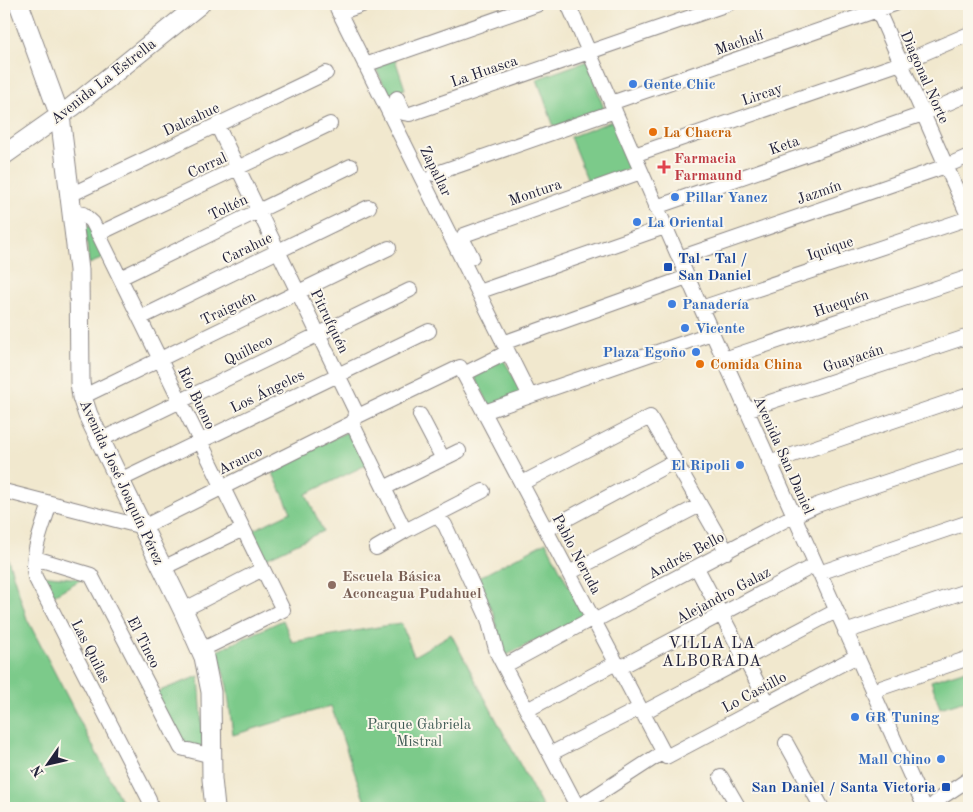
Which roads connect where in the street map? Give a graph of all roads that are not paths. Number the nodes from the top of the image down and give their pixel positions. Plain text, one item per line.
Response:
1 (19, 4) edge
2 (200, 4) edge
3 (365, 4) edge
4 (539, 4) edge
5 (568, 4) edge
6 (728, 4) edge
7 (895, 4) edge
8 (876, 7) edge
9 (337, 8) edge
10 (969, 34) edge
11 (589, 52) junction
12 (901, 63) junction
13 (365, 65) junction
14 (326, 73) dead end
15 (969, 94) edge
16 (397, 98) dead end
17 (613, 107) junction
18 (923, 114) junction
19 (60, 116) junction
20 (330, 124) dead end
21 (217, 125) junction
22 (4, 155) edge
23 (634, 155) junction
24 (969, 156) edge
25 (351, 166) dead end
26 (946, 166) junction
27 (238, 168) junction
28 (641, 172) junction
29 (434, 174) dead end
30 (71, 203) junction
31 (369, 207) dead end
32 (656, 207) junction
33 (259, 211) junction
34 (969, 218) edge
35 (665, 227) junction
36 (98, 234) junction
37 (389, 248) dead end
38 (278, 251) junction
39 (472, 257) dead end
40 (679, 258) junction
41 (687, 277) junction
42 (969, 277) edge
43 (120, 278) junction
44 (410, 290) dead end
45 (298, 292) junction
46 (478, 292) junction
47 (700, 308) junction
48 (140, 318) junction
49 (429, 331) dead end
50 (712, 333) junction
51 (319, 334) junction
52 (969, 336) edge
53 (506, 347) junction
54 (160, 360) junction
55 (724, 360) junction
56 (462, 370) junction
57 (338, 375) junction
58 (969, 395) edge
59 (530, 396) junction
60 (82, 397) junction
61 (180, 401) junction
62 (746, 410) junction
63 (484, 412) junction
64 (420, 415) dead end
65 (354, 420) junction
66 (100, 440) junction
67 (200, 442) junction
68 (459, 451) dead end
69 (969, 454) edge
70 (443, 459) junction
71 (675, 461) junction
72 (769, 462) junction
73 (120, 480) junction
74 (522, 483) junction
75 (223, 487) junction
76 (384, 488) junction
77 (4, 491) edge
78 (483, 491) dead end
79 (50, 502) junction
80 (700, 505) junction
81 (436, 515) junction
82 (793, 516) junction
83 (969, 522) edge
84 (143, 527) junction
85 (243, 529) junction
86 (546, 530) junction
87 (405, 531) junction
88 (376, 548) dead end
89 (727, 552) junction
90 (35, 558) junction
91 (163, 568) junction
92 (697, 568) junction
93 (263, 569) junction
94 (817, 569) junction
95 (569, 573) junction
96 (969, 590) edge
97 (183, 610) junction
98 (836, 611) junction
99 (721, 614) junction
100 (594, 620) junction
101 (845, 632) junction
102 (201, 650) junction
103 (857, 656) junction
104 (969, 658) edge
105 (745, 659) junction
106 (504, 666) junction
107 (618, 666) junction
108 (872, 691) junction
109 (768, 703) junction
110 (527, 710) junction
111 (641, 710) junction
112 (786, 743) dead end
113 (550, 754) junction
114 (664, 754) junction
115 (212, 756) junction
116 (721, 777) dead end
117 (969, 779) edge
118 (151, 808) edge
119 (216, 808) edge
120 (577, 808) edge
121 (739, 808) edge
122 (822, 808) edge
123 (925, 808) edge
124 (930, 808) edge

1 - 19 main road, Avenida José Joaquín Pérez
2 - 19 main road, Avenida La Estrella
3 - 9 street
4 - 13 street
5 - 11 street, Avenida San Daniel
6 - 11 street
7 - 8 street, Machalí
8 - 12 street, Diagonal Norte
8 - 17 street, Machalí
9 - 13 street, Zapallar
10 - 12 street, Lircay
11 - 16 street, La Huasca
11 - 17 street, Avenida San Daniel
12 - 18 street, Diagonal Norte
12 - 23 street, Lircay
13 - 46 street, Zapallar
14 - 21 street, Dalcahue
15 - 18 street, Keta
17 - 23 street, Avenida San Daniel
17 - 29 street, Machalí
18 - 26 street, Diagonal Norte
18 - 32 street, Keta
19 - 22 main road, Avenida La Estrella
19 - 30 main road, Avenida José Joaquín Pérez
20 - 27 street, Corral
21 - 27 street, Pitrufquén
21 - 30 street, Dalcahue
23 - 28 street, Avenida San Daniel
24 - 26 street, Jazmín
25 - 33 street, Toltén
26 - 34 street, Diagonal Norte
26 - 40 street, Jazmín
27 - 33 street, Pitrufquén
27 - 36 street, Corral
28 - 32 street, Avenida San Daniel
28 - 39 street, Montura
30 - 36 street, Río Bueno
30 - 60 main road, Avenida José Joaquín Pérez
31 - 38 street, Carahue
32 - 35 street, Avenida San Daniel
33 - 38 street, Pitrufquén
33 - 43 street, Toltén
34 - 47 street, Iquique
35 - 40 street, Avenida San Daniel
35 - 46 street
36 - 43 street, Río Bueno
37 - 45 street, Traiguén
38 - 45 street, Pitrufquén
38 - 48 street, Carahue
40 - 41 street, Avenida San Daniel
41 - 47 street, Avenida San Daniel
41 - 53 street
42 - 55 street, Huequén
43 - 48 street, Río Bueno
44 - 51 street, Quilleco
45 - 51 street, Pitrufquén
45 - 54 street, Traiguén
46 - 53 street, Zapallar
47 - 50 street, Avenida San Daniel
48 - 54 street, Río Bueno
49 - 57 street, Los Ángeles
50 - 55 street, Avenida San Daniel
50 - 59 street
51 - 57 street, Pitrufquén
51 - 61 street, Quilleco
52 - 62 street, Guayacán
53 - 56 street
53 - 59 street, Zapallar
54 - 60 street, Traiguén
54 - 61 street, Río Bueno
55 - 62 street, Avenida San Daniel
56 - 63 street, Pablo Neruda
56 - 65 street, Arauco
57 - 65 street, Pitrufquén
57 - 67 street, Los Ángeles
58 - 72 street
59 - 63 street
60 - 66 main road, Avenida José Joaquín Pérez
61 - 66 street, Quilleco
61 - 67 street, Río Bueno
62 - 72 street, Avenida San Daniel
63 - 74 street, Pablo Neruda
64 - 70 street
65 - 75 street, Arauco
65 - 76 street, Pitrufquén
66 - 73 main road, Avenida José Joaquín Pérez
67 - 73 street, Los Ángeles
67 - 75 street, Río Bueno
68 - 70 street
69 - 82 street, Andrés Bello
70 - 76 street
71 - 74 street
71 - 80 street
71 - 86 street
72 - 82 street, Avenida San Daniel
73 - 84 main road, Avenida José Joaquín Pérez
74 - 86 street, Pablo Neruda
75 - 84 street, Arauco
75 - 85 street, Río Bueno
76 - 87 street, Pitrufquén
77 - 79 street
78 - 81 street
79 - 84 street
79 - 90 street, Las Quilas
80 - 89 street
80 - 95 street
81 - 87 street
81 - 106 street
82 - 89 street, Andrés Bello
82 - 94 street, Avenida San Daniel
83 - 94 street, Alejandro Galaz
84 - 91 main road, Avenida José Joaquín Pérez
85 - 91 street
85 - 93 street, Río Bueno
86 - 95 street, Pablo Neruda
87 - 88 street
89 - 92 street, Andrés Bello
90 - 115 street, El Tineo
90 - 118 street, Las Quilas
91 - 97 main road, Avenida José Joaquín Pérez
92 - 99 street
92 - 100 street, Andrés Bello
93 - 97 street
93 - 102 street, Río Bueno
94 - 98 street, Avenida San Daniel
94 - 99 street, Alejandro Galaz
95 - 100 street, Pablo Neruda
96 - 101 street
97 - 102 main road, Avenida José Joaquín Pérez
98 - 101 street, Avenida San Daniel
98 - 105 street
99 - 105 street
99 - 107 street, Alejandro Galaz
100 - 106 street, Andrés Bello
100 - 107 street, Pablo Neruda
101 - 103 street, Avenida San Daniel
102 - 115 main road, Avenida José Joaquín Pérez
103 - 108 street, Avenida San Daniel
103 - 109 street, Lo Castillo
104 - 108 street
105 - 109 street
105 - 111 street
106 - 110 street
107 - 110 street, Alejandro Galaz
107 - 111 street, Pablo Neruda
108 - 123 street, Avenida San Daniel
109 - 114 street, Lo Castillo
110 - 113 street
111 - 113 street
111 - 114 street, Pablo Neruda
112 - 122 street
113 - 120 street
114 - 120 street, Lo Castillo
115 - 119 main road, Avenida José Joaquín Pérez
116 - 121 street
117 - 124 street

